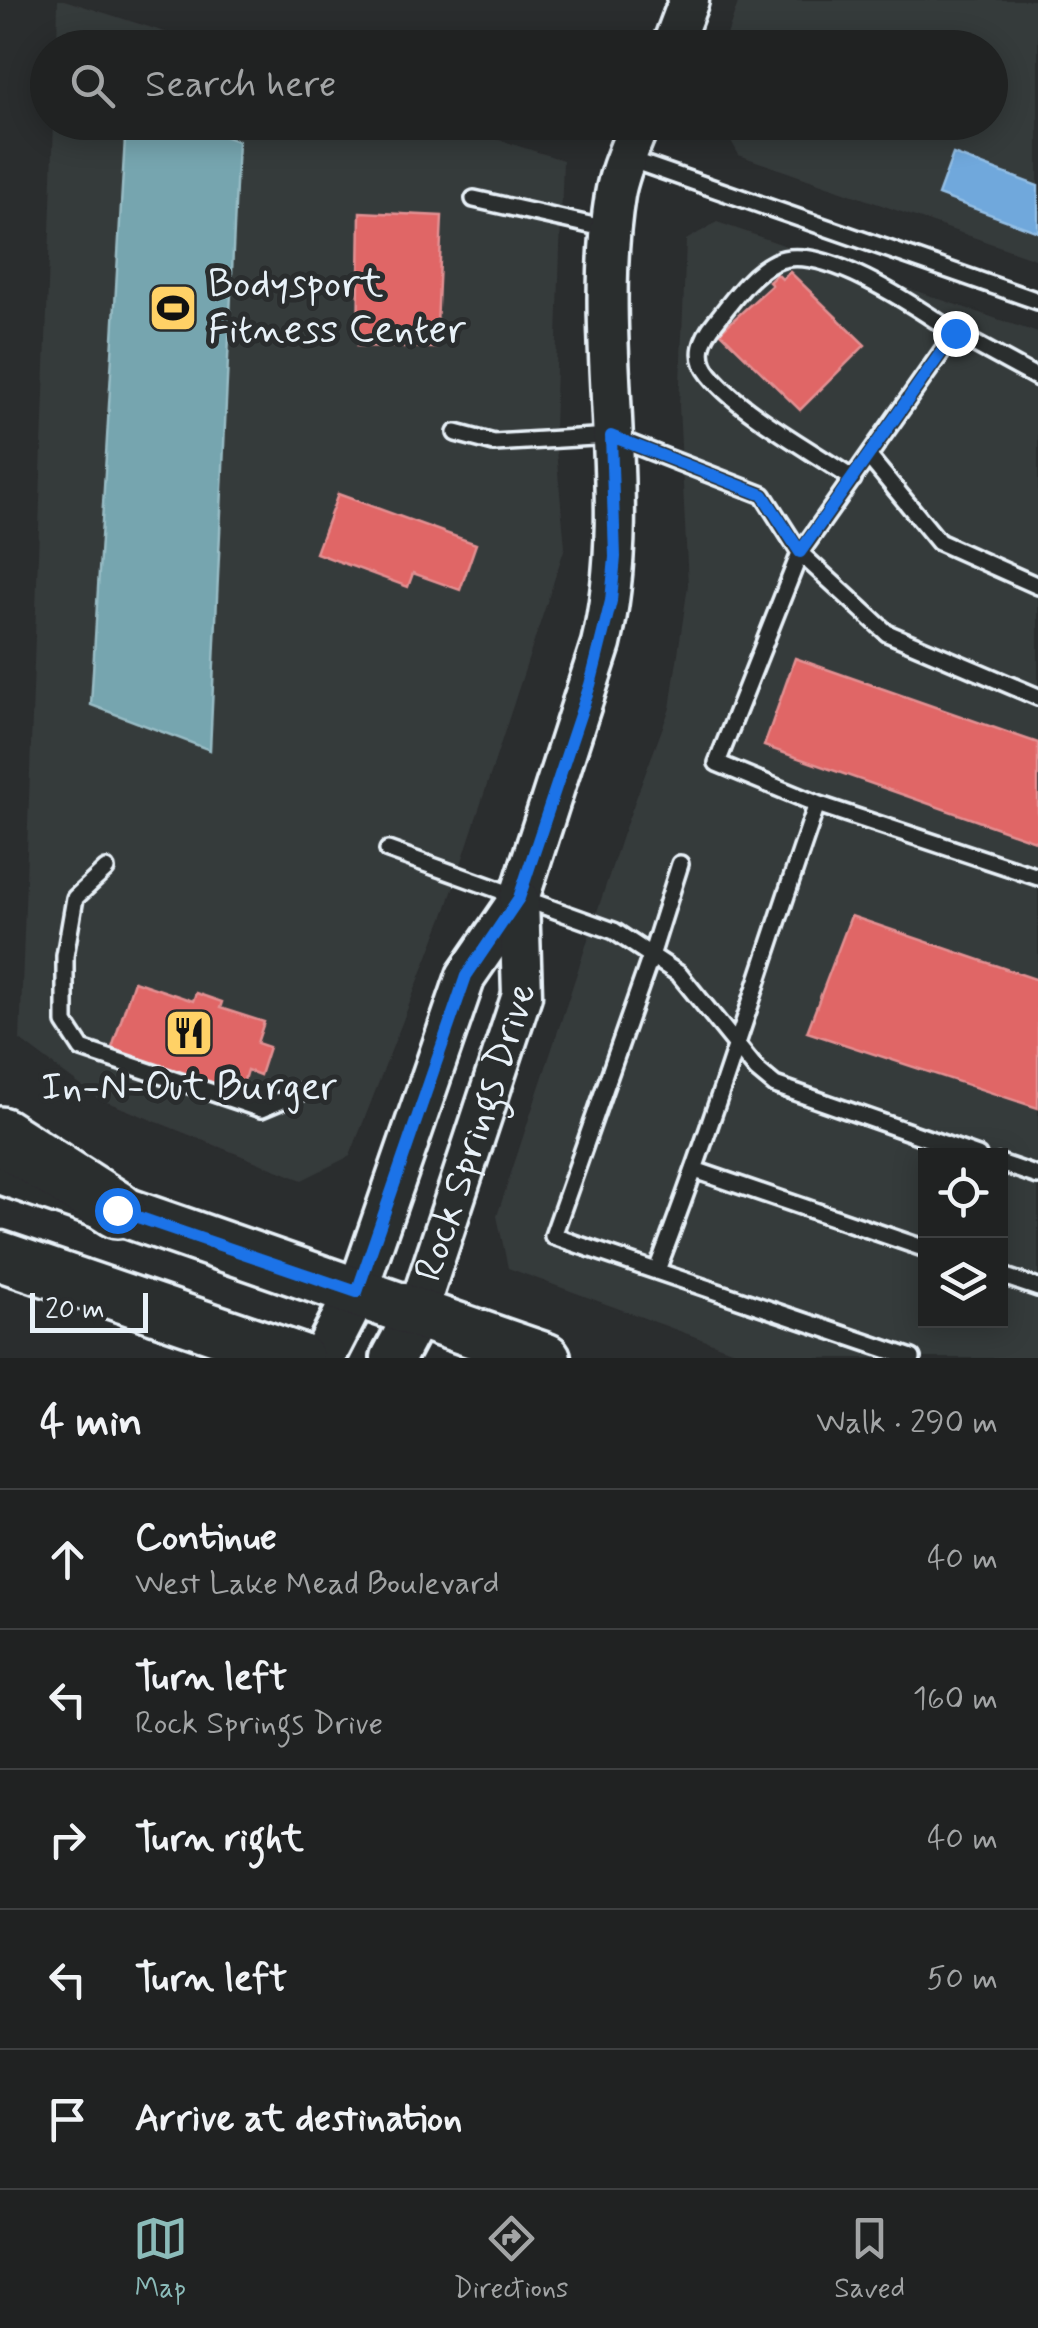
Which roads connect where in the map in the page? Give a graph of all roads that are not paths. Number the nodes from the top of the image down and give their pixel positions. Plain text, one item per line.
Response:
1 (689, 0) edge
2 (678, 30) edge
3 (633, 140) edge
4 (626, 158) junction
5 (474, 199) dead end
6 (612, 230) junction
7 (1038, 301) edge
8 (955, 333) junction
9 (1038, 378) edge
10 (456, 433) dead end
11 (611, 436) junction
12 (869, 457) junction
13 (853, 478) junction
14 (800, 552) junction
15 (1038, 586) edge
16 (1038, 697) edge
17 (817, 804) junction
18 (388, 850) dead end
19 (680, 864) dead end
20 (106, 869) dead end
21 (1038, 878) edge
22 (519, 898) junction
23 (652, 956) junction
24 (736, 1040) junction
25 (304, 1091) dead end
26 (0, 1135) edge
27 (955, 1148) edge
28 (1008, 1166) edge
29 (0, 1168) edge
30 (695, 1170) junction
31 (1038, 1176) edge
32 (117, 1210) junction
33 (918, 1246) edge
34 (0, 1256) edge
35 (657, 1270) junction
36 (1008, 1278) edge
37 (1038, 1288) edge
38 (357, 1292) junction
39 (418, 1313) junction
40 (299, 1358) edge
41 (322, 1358) edge
42 (393, 1358) edge
43 (546, 1358) edge
44 (912, 1358) edge

1 - 2 street
3 - 4 street, Rock Springs Drive
4 - 6 street, Rock Springs Drive
4 - 7 lane
5 - 6 lane
6 - 11 street, Rock Springs Drive
8 - 9 lane
8 - 12 lane
8 - 13 lane
10 - 11 lane
11 - 14 lane
11 - 22 street, Rock Springs Drive
12 - 13 lane
12 - 15 lane
13 - 14 lane
14 - 16 lane
14 - 17 lane
17 - 21 lane
17 - 24 lane
18 - 22 lane
19 - 23 lane
20 - 25 lane
22 - 23 lane
22 - 38 street, Rock Springs Drive
22 - 39 street, Rock Springs Drive
23 - 24 lane
23 - 35 lane
24 - 27 lane
24 - 30 lane
26 - 32 highway
28 - 31 lane
29 - 32 main road
30 - 33 lane
30 - 35 lane
32 - 38 main road
34 - 40 main road
35 - 44 lane
36 - 37 lane
38 - 39 main road
38 - 41 main road, Rock Springs Drive
39 - 42 main road, Rock Springs Drive
39 - 43 main road

